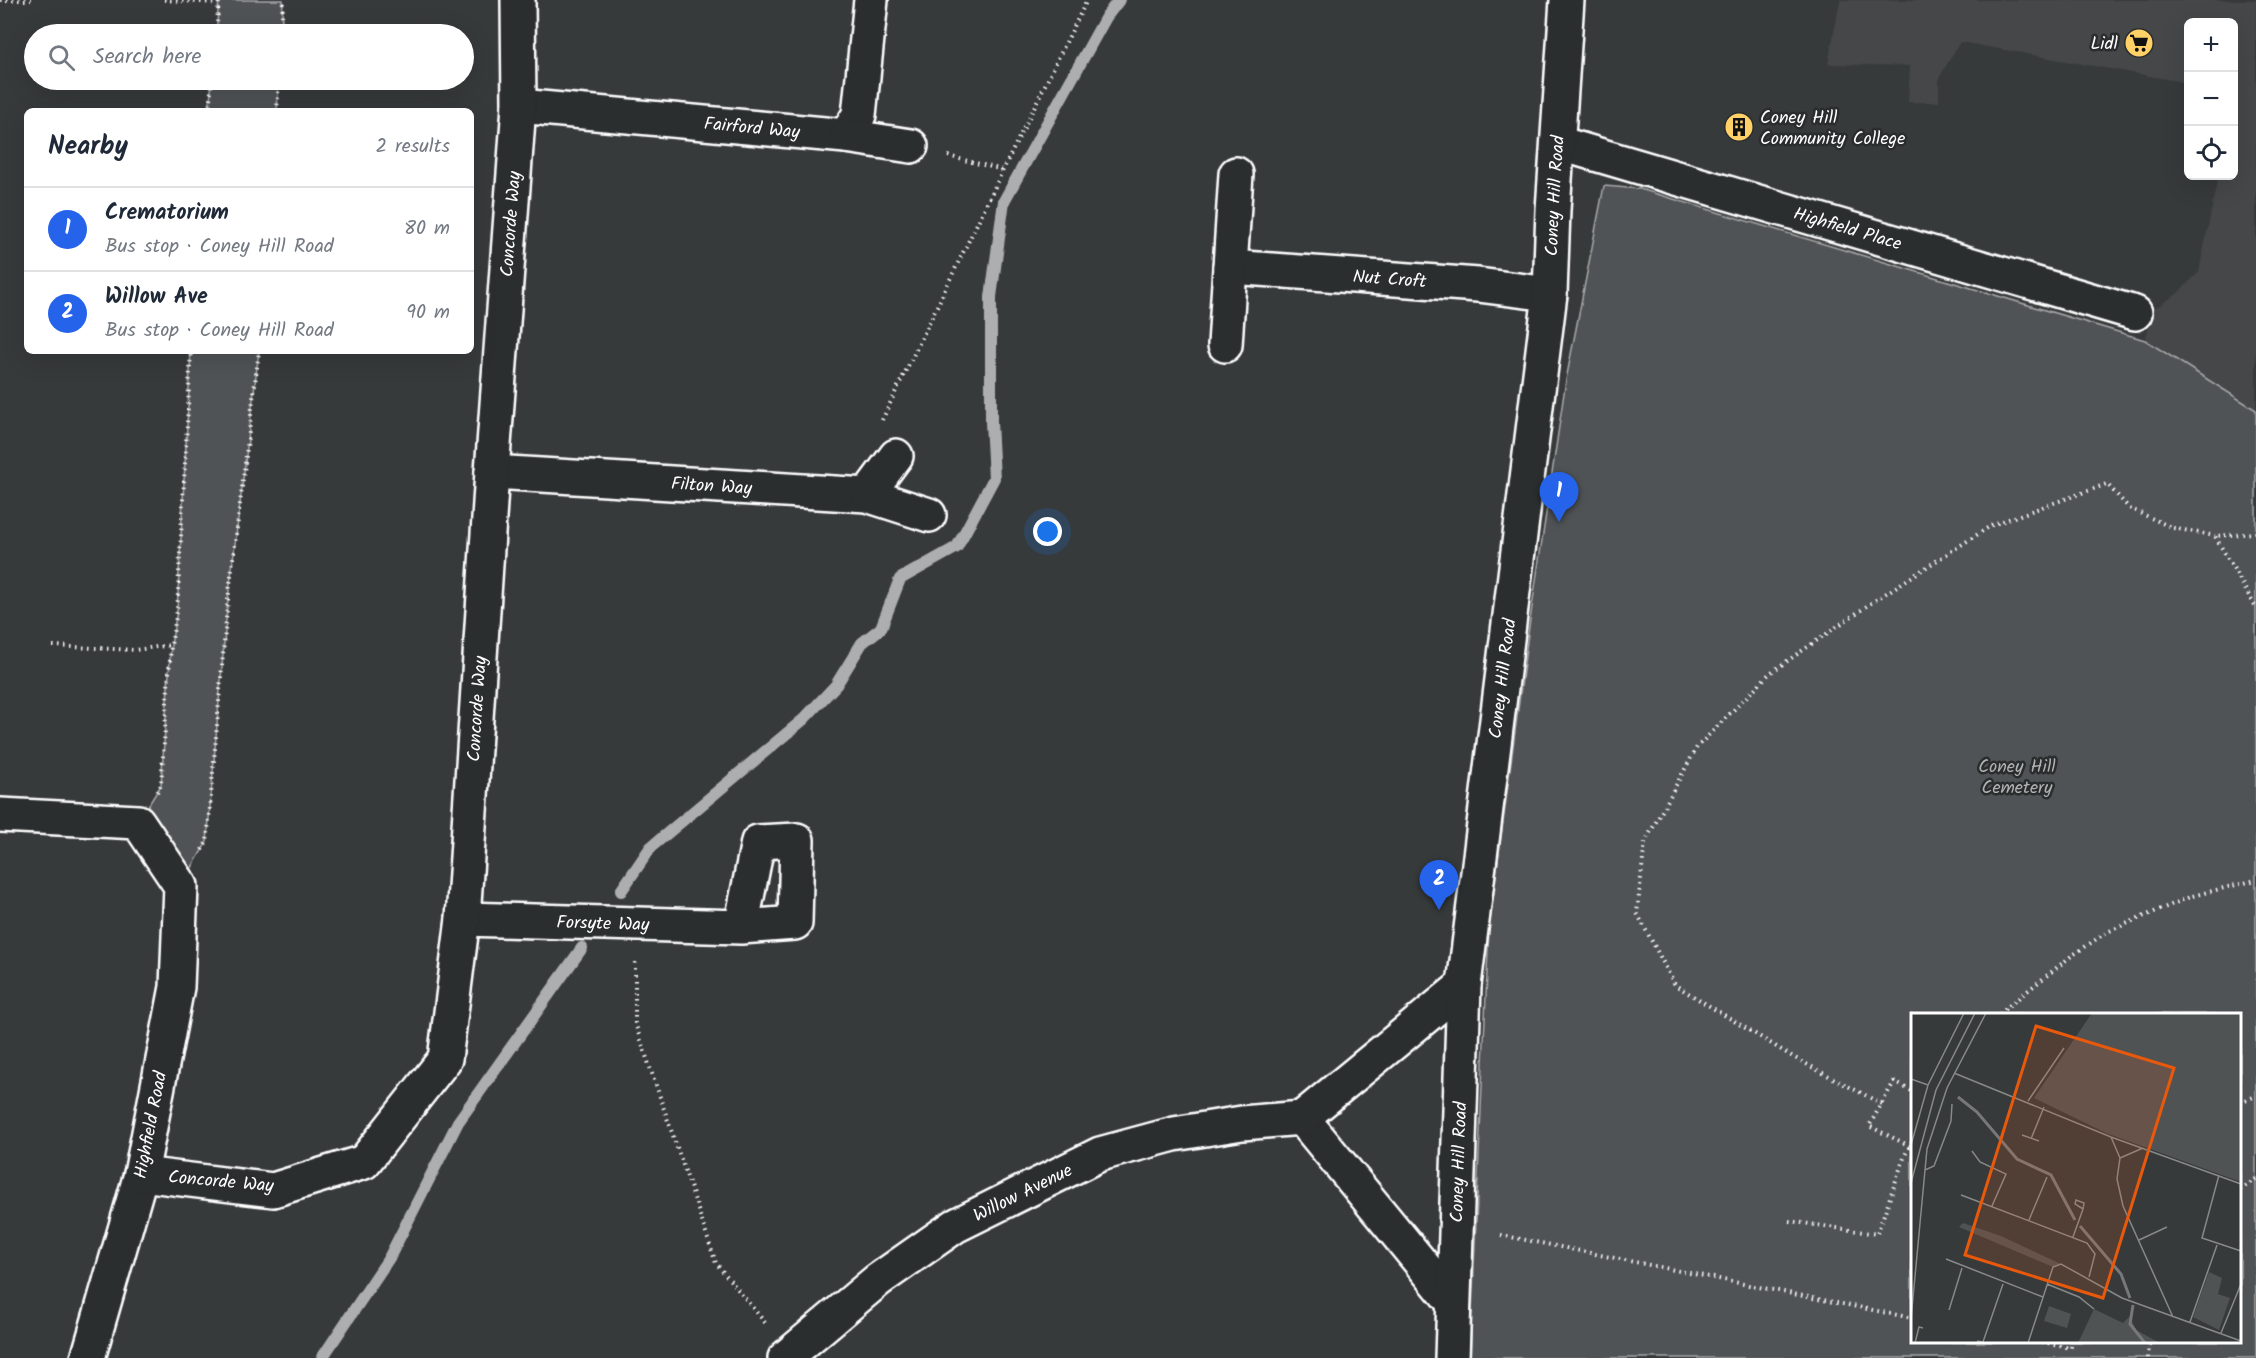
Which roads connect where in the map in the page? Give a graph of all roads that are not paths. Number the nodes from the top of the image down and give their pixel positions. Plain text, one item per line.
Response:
1 (518, 0) edge
2 (871, 0) edge
3 (1567, 0) edge
4 (519, 106) junction
5 (846, 136) junction
6 (1558, 143) junction
7 (911, 146) road end
8 (1236, 174) dead end
9 (1230, 267) junction
10 (1550, 294) junction
11 (2135, 313) dead end
12 (1225, 345) dead end
13 (896, 456) road end
14 (492, 472) junction
15 (867, 495) junction
16 (929, 515) dead end
17 (0, 815) edge
18 (463, 919) junction
19 (741, 927) dead end
20 (1464, 984) junction
21 (1302, 1118) junction
22 (141, 1174) junction
23 (1453, 1302) junction
24 (787, 1356) edge
25 (88, 1358) edge
26 (1452, 1358) edge

1 - 4 street, Concorde Way
2 - 5 street
3 - 6 street, Coney Hill Road
4 - 5 street, Fairford Way
4 - 14 street, Concorde Way
5 - 7 street, Fairford Way
6 - 10 street, Coney Hill Road
6 - 11 street, Highfield Place
8 - 9 street
9 - 10 street, Nut Croft
9 - 12 street
10 - 20 street, Coney Hill Road
13 - 15 street
14 - 15 street, Filton Way
14 - 18 street, Concorde Way
15 - 16 street, Filton Way
17 - 22 street, Highfield Road
18 - 19 street, Forsyte Way
18 - 22 street, Concorde Way
20 - 21 street
20 - 23 street, Coney Hill Road
21 - 23 street
21 - 24 street, Willow Avenue
22 - 25 street, Highfield Road
23 - 26 street, Coney Hill Road

